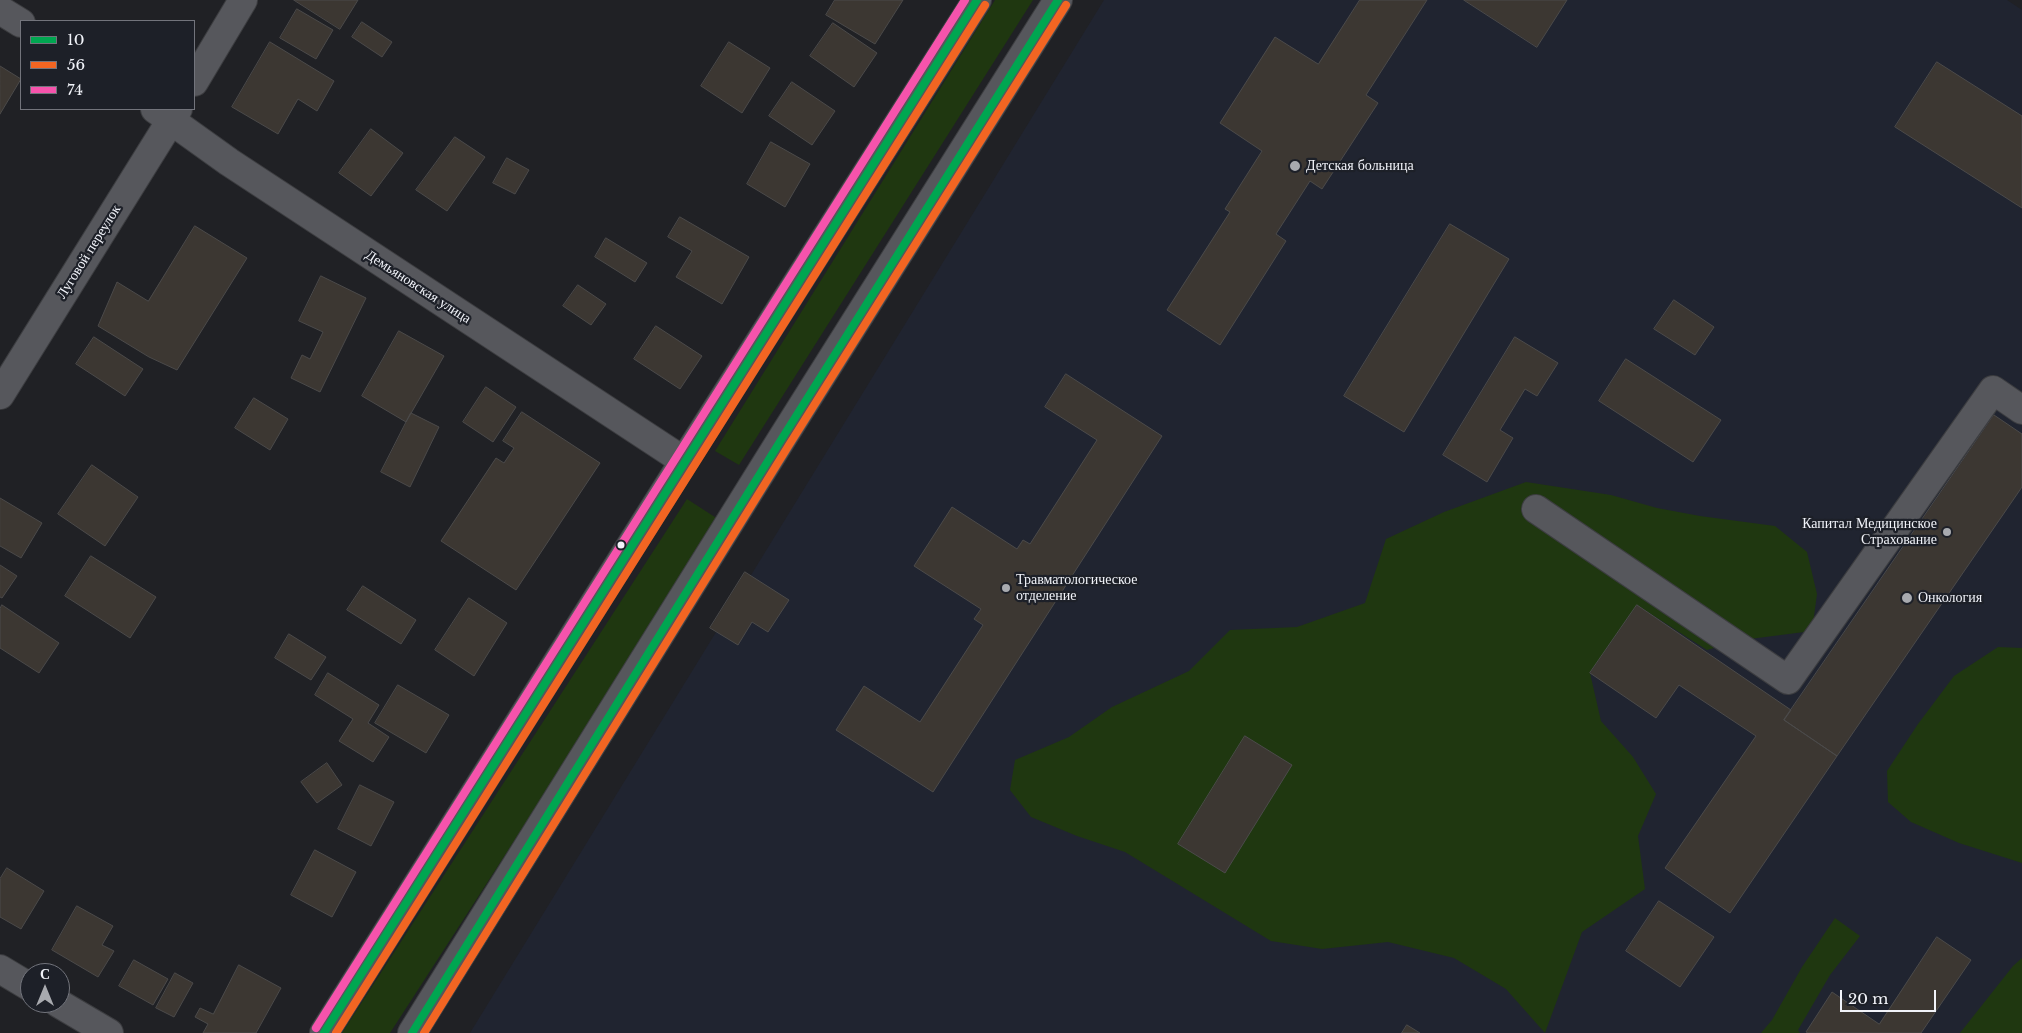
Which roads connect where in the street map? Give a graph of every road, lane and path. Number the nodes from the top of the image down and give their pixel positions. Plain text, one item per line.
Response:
1 (243, 0) edge
2 (977, 0) edge
3 (1058, 0) edge
4 (0, 10) edge
5 (20, 22) edge
6 (195, 80) edge
7 (168, 112) edge
8 (0, 395) edge
9 (2022, 410) edge
10 (684, 461) junction
11 (1536, 509) dead end
12 (0, 970) edge
13 (20, 981) edge
14 (70, 1010) edge
15 (109, 1033) edge
16 (324, 1033) edge
17 (412, 1033) edge

1 - 6 street
2 - 10 street
3 - 17 street
4 - 5 street
7 - 8 street, Луговой переулок
7 - 10 street, Демьяновская улица
9 - 11 street
10 - 16 street
12 - 13 street
14 - 15 street

